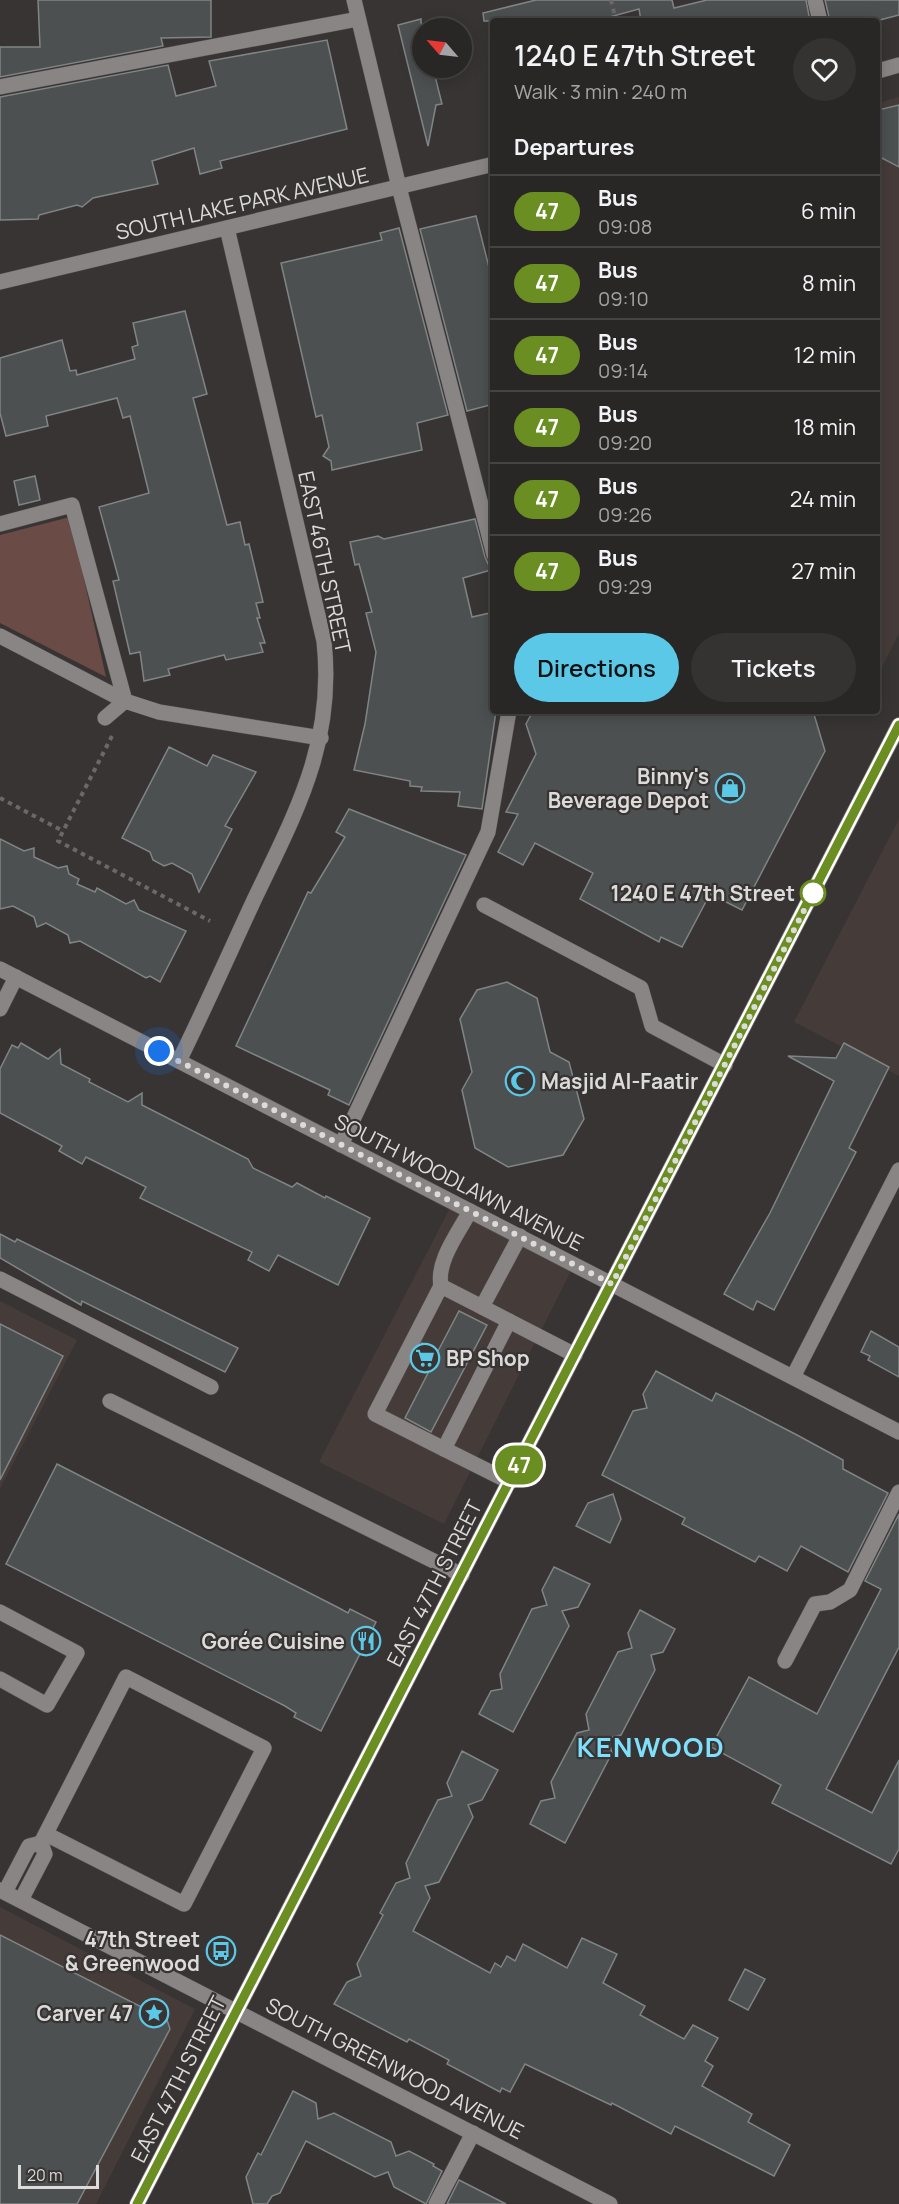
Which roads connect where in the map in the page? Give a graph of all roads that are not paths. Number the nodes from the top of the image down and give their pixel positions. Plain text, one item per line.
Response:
1 (354, 0) edge
2 (815, 0) edge
3 (819, 18) edge
4 (358, 19) junction
5 (899, 65) edge
6 (880, 70) edge
7 (0, 87) edge
8 (490, 165) edge
9 (399, 187) junction
10 (227, 228) junction
11 (0, 282) edge
12 (0, 524) edge
13 (490, 540) edge
14 (0, 636) edge
15 (127, 701) junction
16 (508, 714) edge
17 (105, 718) dead end
18 (899, 725) edge
19 (321, 738) junction
20 (484, 905) dead end
21 (0, 969) edge
22 (16, 977) junction
23 (0, 1009) edge
24 (179, 1061) junction
25 (725, 1065) junction
26 (341, 1145) junction
27 (899, 1170) edge
28 (470, 1211) junction
29 (520, 1236) junction
30 (0, 1279) edge
31 (612, 1284) junction
32 (441, 1286) junction
33 (482, 1308) junction
34 (508, 1321) junction
35 (575, 1355) junction
36 (793, 1377) junction
37 (212, 1387) dead end
38 (110, 1401) dead end
39 (899, 1432) edge
40 (444, 1449) junction
41 (510, 1482) junction
42 (899, 1492) edge
43 (462, 1575) junction
44 (0, 1612) edge
45 (785, 1661) dead end
46 (0, 1679) edge
47 (44, 1838) junction
48 (2, 1891) edge
49 (21, 1900) junction
50 (237, 2010) junction
51 (473, 2133) junction
52 (137, 2204) edge
53 (436, 2204) edge
54 (610, 2204) edge

1 - 4 street
2 - 3 street
4 - 7 street
4 - 9 street
5 - 6 street
8 - 9 street, SOUTH LAKE PARK AVENUE
9 - 10 street, SOUTH LAKE PARK AVENUE
9 - 13 street
10 - 11 street, SOUTH LAKE PARK AVENUE
10 - 19 street, EAST 46TH STREET
12 - 15 street
14 - 15 street
15 - 17 street
15 - 19 street
16 - 26 street
18 - 25 street, EAST 47TH STREET
19 - 24 street, EAST 46TH STREET
20 - 25 street
21 - 22 street, SOUTH WOODLAWN AVENUE
22 - 23 street
22 - 24 street, SOUTH WOODLAWN AVENUE
24 - 26 street, SOUTH WOODLAWN AVENUE
25 - 31 street, EAST 47TH STREET
26 - 28 street, SOUTH WOODLAWN AVENUE
27 - 36 street
28 - 29 street, SOUTH WOODLAWN AVENUE
28 - 32 street
29 - 31 street, SOUTH WOODLAWN AVENUE
29 - 33 street
30 - 37 street
31 - 35 street, EAST 47TH STREET
31 - 36 street, SOUTH WOODLAWN AVENUE
32 - 33 street
32 - 40 street
33 - 34 street
34 - 35 street
34 - 40 street
35 - 41 street, EAST 47TH STREET
36 - 39 street, SOUTH WOODLAWN AVENUE
38 - 43 street
40 - 41 street
41 - 43 street, EAST 47TH STREET
42 - 45 street
43 - 50 street, EAST 47TH STREET
44 - 46 street
47 - 47 street
47 - 48 street
47 - 49 street
48 - 49 street, SOUTH GREENWOOD AVENUE
49 - 50 street, SOUTH GREENWOOD AVENUE
50 - 51 street, SOUTH GREENWOOD AVENUE
50 - 52 street, EAST 47TH STREET
51 - 53 street
51 - 54 street, SOUTH GREENWOOD AVENUE

